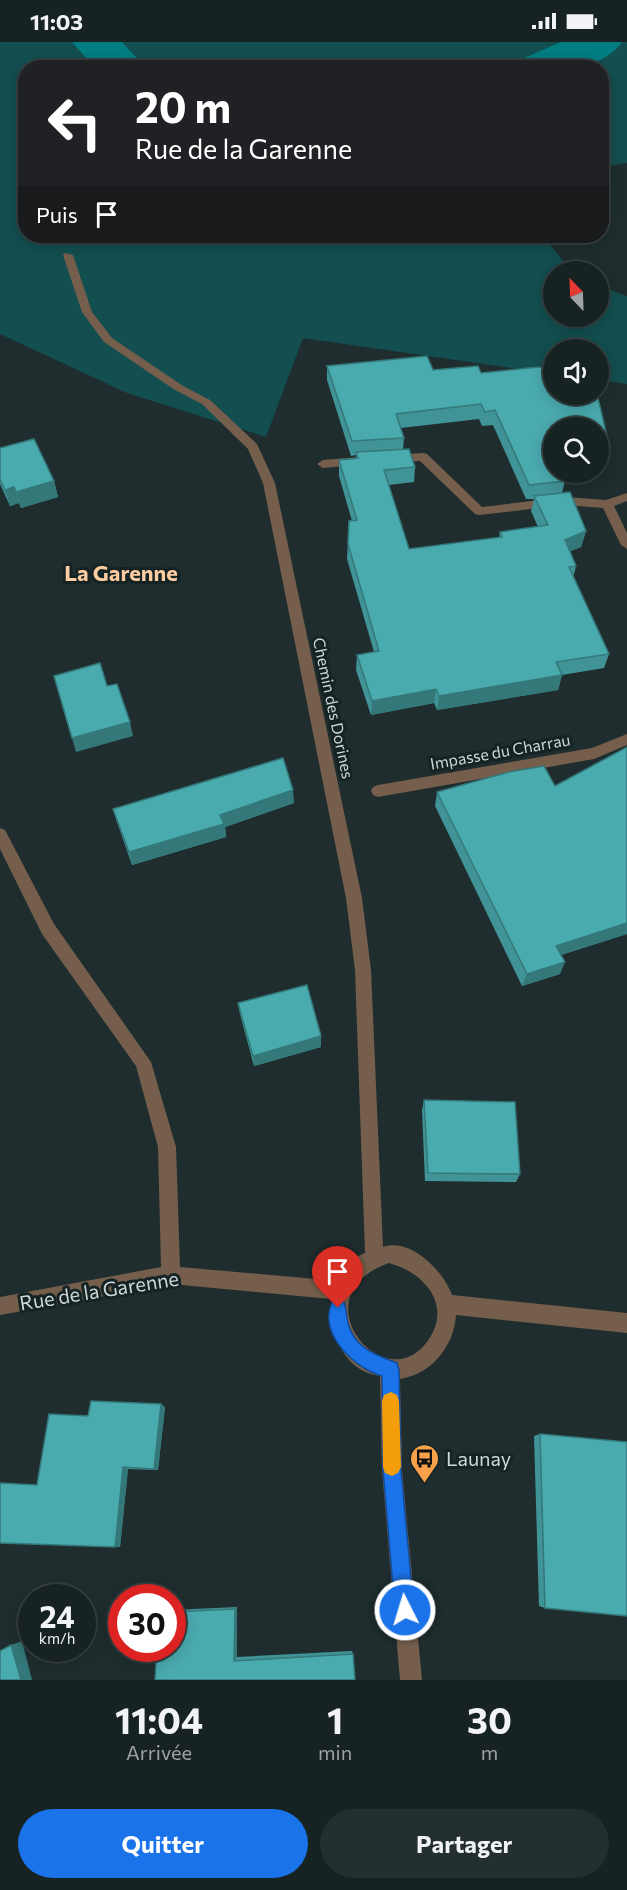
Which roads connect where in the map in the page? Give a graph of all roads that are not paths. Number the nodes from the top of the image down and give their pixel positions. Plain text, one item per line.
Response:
1 (68, 255) dead end
2 (323, 464) dead end
3 (627, 497) edge
4 (607, 504) junction
5 (627, 544) edge
6 (627, 739) edge
7 (378, 791) dead end
8 (0, 834) edge
9 (374, 1257) junction
10 (171, 1275) junction
11 (341, 1291) junction
12 (446, 1304) junction
13 (0, 1306) edge
14 (627, 1323) edge
15 (390, 1370) junction
16 (411, 1680) edge

1 - 9 street, Chemin des Dorines
2 - 4 street
3 - 4 street
4 - 5 street
6 - 7 street, Impasse du Charrau
8 - 10 street
9 - 11 street
9 - 12 street
10 - 11 street, Rue de la Garenne
10 - 13 street, Rue de la Garenne
11 - 15 street
12 - 14 street
12 - 15 street
15 - 16 street

